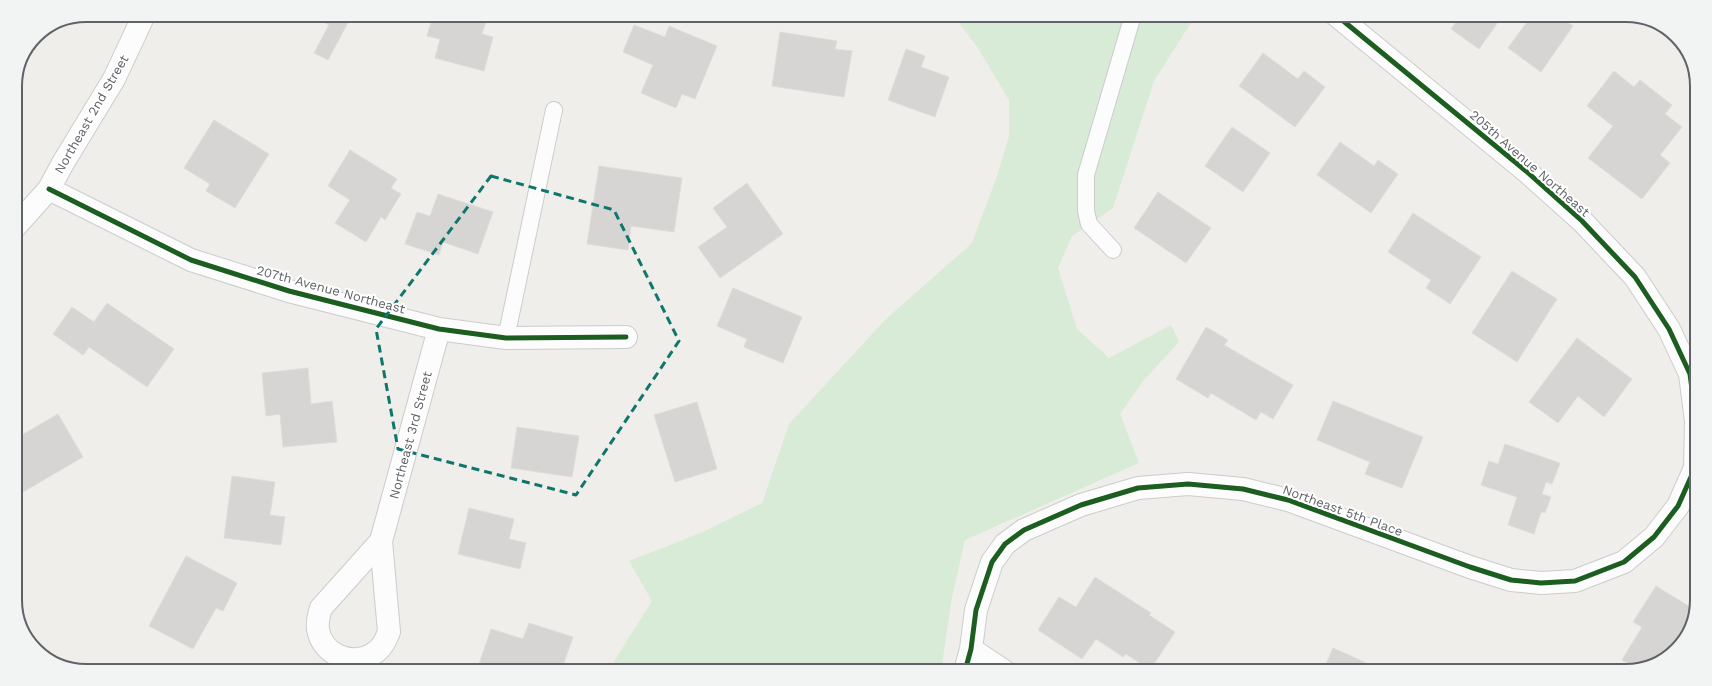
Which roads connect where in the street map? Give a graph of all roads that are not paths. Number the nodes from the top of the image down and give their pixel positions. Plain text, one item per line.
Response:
1 (141, 22) edge
2 (1131, 22) edge
3 (1345, 22) edge
4 (554, 110) dead end
5 (49, 189) junction
6 (22, 219) edge
7 (1113, 250) dead end
8 (440, 329) junction
9 (626, 337) dead end
10 (506, 338) junction
11 (1690, 374) edge
12 (1690, 479) edge
13 (382, 541) junction
14 (1599, 573) joint
15 (971, 649) junction
16 (967, 664) edge
17 (994, 664) edge

1 - 5 street, Northeast 2nd Street
2 - 7 lane
3 - 11 street, 205th Avenue Northeast
4 - 10 lane
5 - 6 street, Northeast 2nd Street
5 - 8 street, 207th Avenue Northeast
8 - 10 street, 207th Avenue Northeast
8 - 13 street, Northeast 3rd Street
9 - 10 street, 207th Avenue Northeast
12 - 14 street, 205th Avenue Northeast
13 - 13 street, Northeast 3rd Street
14 - 15 street, Northeast 5th Place
15 - 16 street, Northeast 5th Place
15 - 17 street

